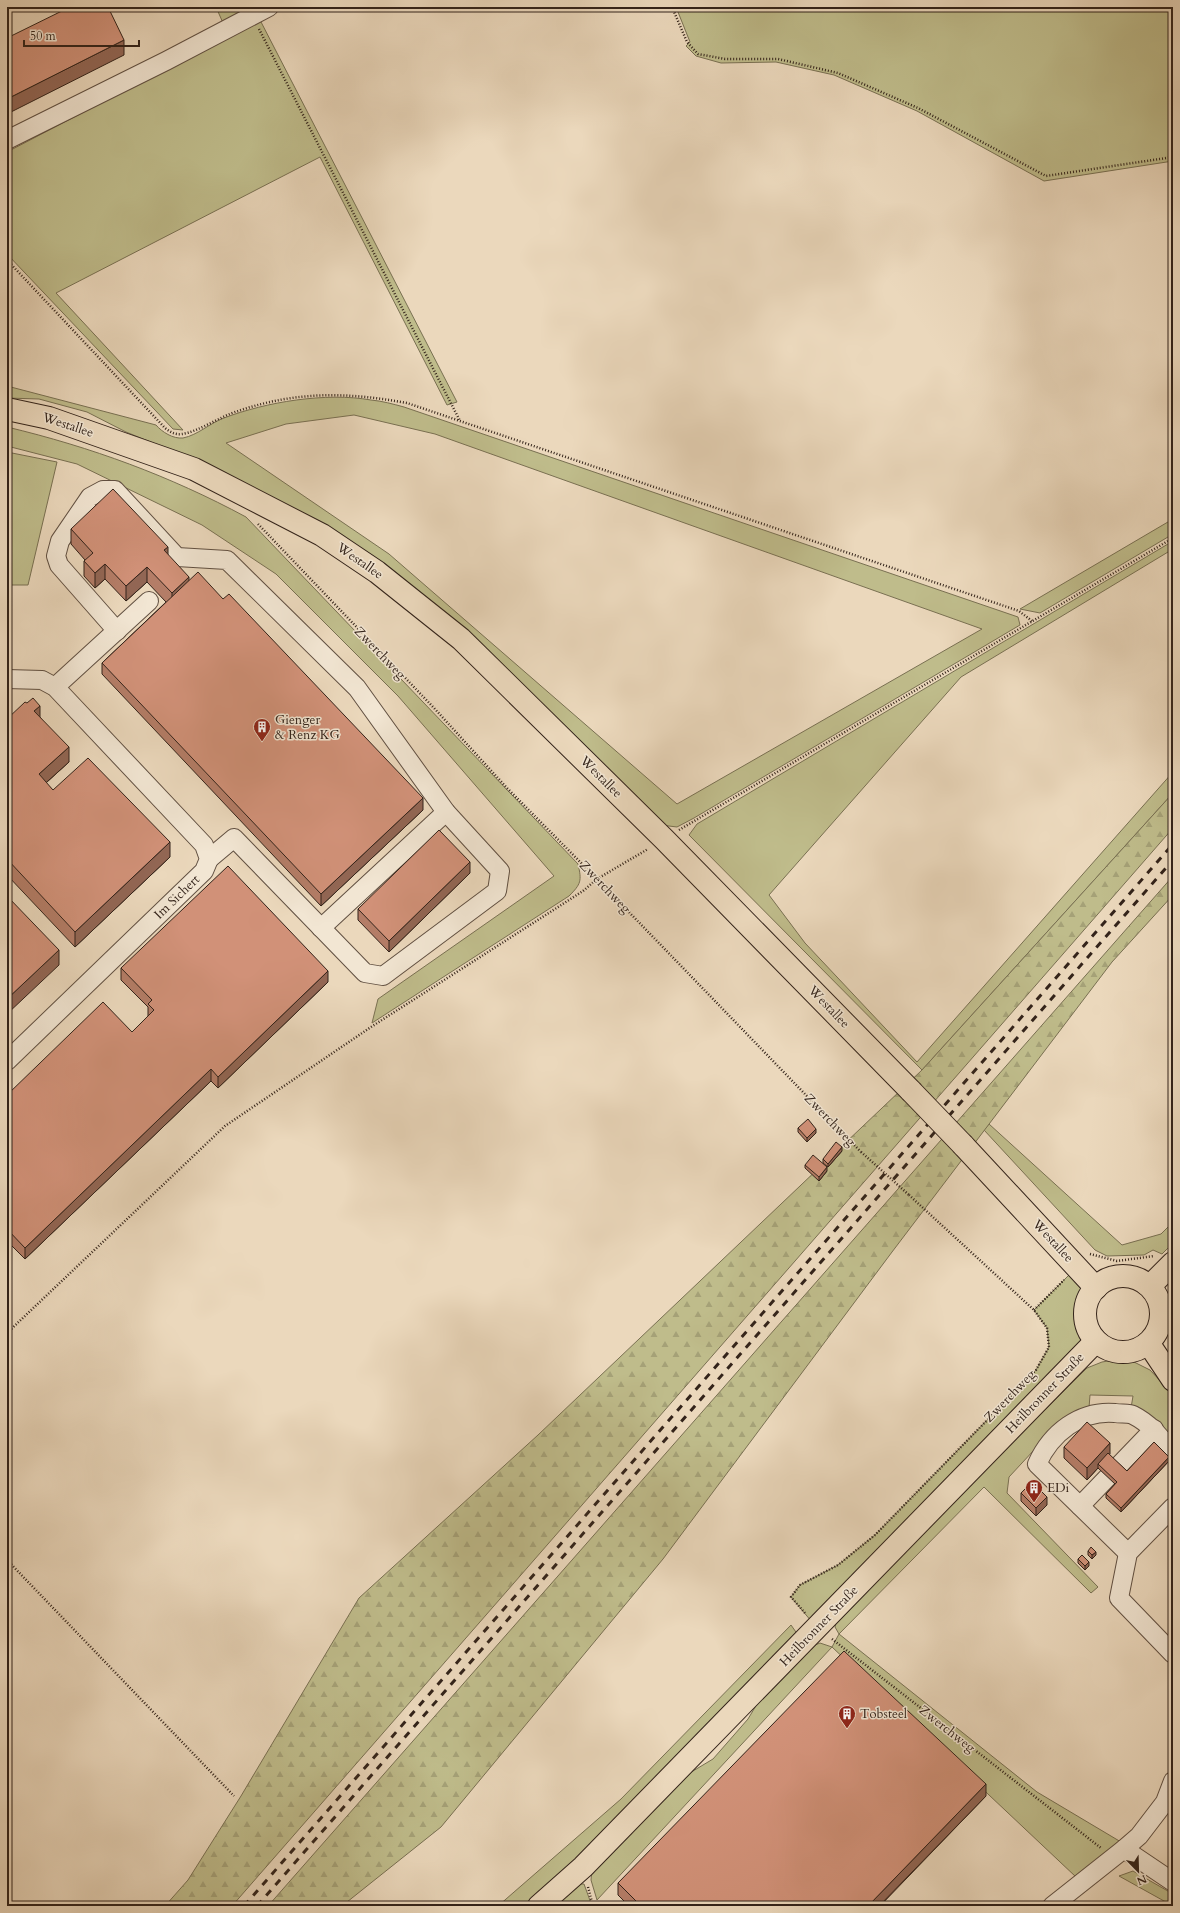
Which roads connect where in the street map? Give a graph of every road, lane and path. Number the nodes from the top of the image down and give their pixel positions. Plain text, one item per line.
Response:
1 (269, 7) edge
2 (672, 7) edge
3 (252, 16) junction
4 (7, 140) edge
5 (1173, 157) edge
6 (7, 260) edge
7 (7, 409) edge
8 (460, 421) junction
9 (255, 520) dead end
10 (1173, 538) edge
11 (149, 601) dead end
12 (1032, 621) junction
13 (117, 631) junction
14 (7, 679) edge
15 (55, 687) junction
16 (446, 812) junction
17 (664, 839) junction
18 (209, 859) junction
19 (598, 879) junction
20 (321, 928) junction
21 (7, 1061) edge
22 (1173, 1263) edge
23 (1150, 1286) junction
24 (1096, 1288) junction
25 (7, 1333) edge
26 (1096, 1341) junction
27 (1149, 1344) junction
28 (1173, 1380) edge
29 (1154, 1429) junction
30 (1173, 1453) edge
31 (1080, 1506) junction
32 (1173, 1507) edge
33 (1128, 1553) junction
34 (7, 1560) edge
35 (817, 1628) junction
36 (1173, 1654) edge
37 (1173, 1781) edge
38 (234, 1796) dead end
39 (1119, 1853) junction
40 (1173, 1882) edge
41 (539, 1906) edge
42 (1052, 1906) edge

1 - 3 street
2 - 5 path
3 - 4 street
3 - 8 path
6 - 8 path
7 - 17 main road, Westallee
8 - 12 path
9 - 19 path, Zwerchweg
10 - 12 path
11 - 13 street
12 - 17 path
13 - 15 street
13 - 16 street
14 - 15 street
15 - 18 street
16 - 20 street
16 - 20 street
17 - 19 path
17 - 24 main road, Westallee, bridge
18 - 20 street, Im Sichert
18 - 21 street, Im Sichert
19 - 25 path
19 - 35 path, Zwerchweg, bridge
22 - 23 main road
23 - 24 main road
23 - 27 main road
24 - 26 main road
26 - 27 main road
26 - 35 main road, Heilbronner Straße
27 - 28 main road
29 - 30 street
29 - 31 street
29 - 31 street
31 - 33 street
32 - 33 street
33 - 36 street
34 - 38 path
35 - 39 path, Zwerchweg
35 - 41 main road, Heilbronner Straße
37 - 39 street
39 - 40 street
39 - 42 street

